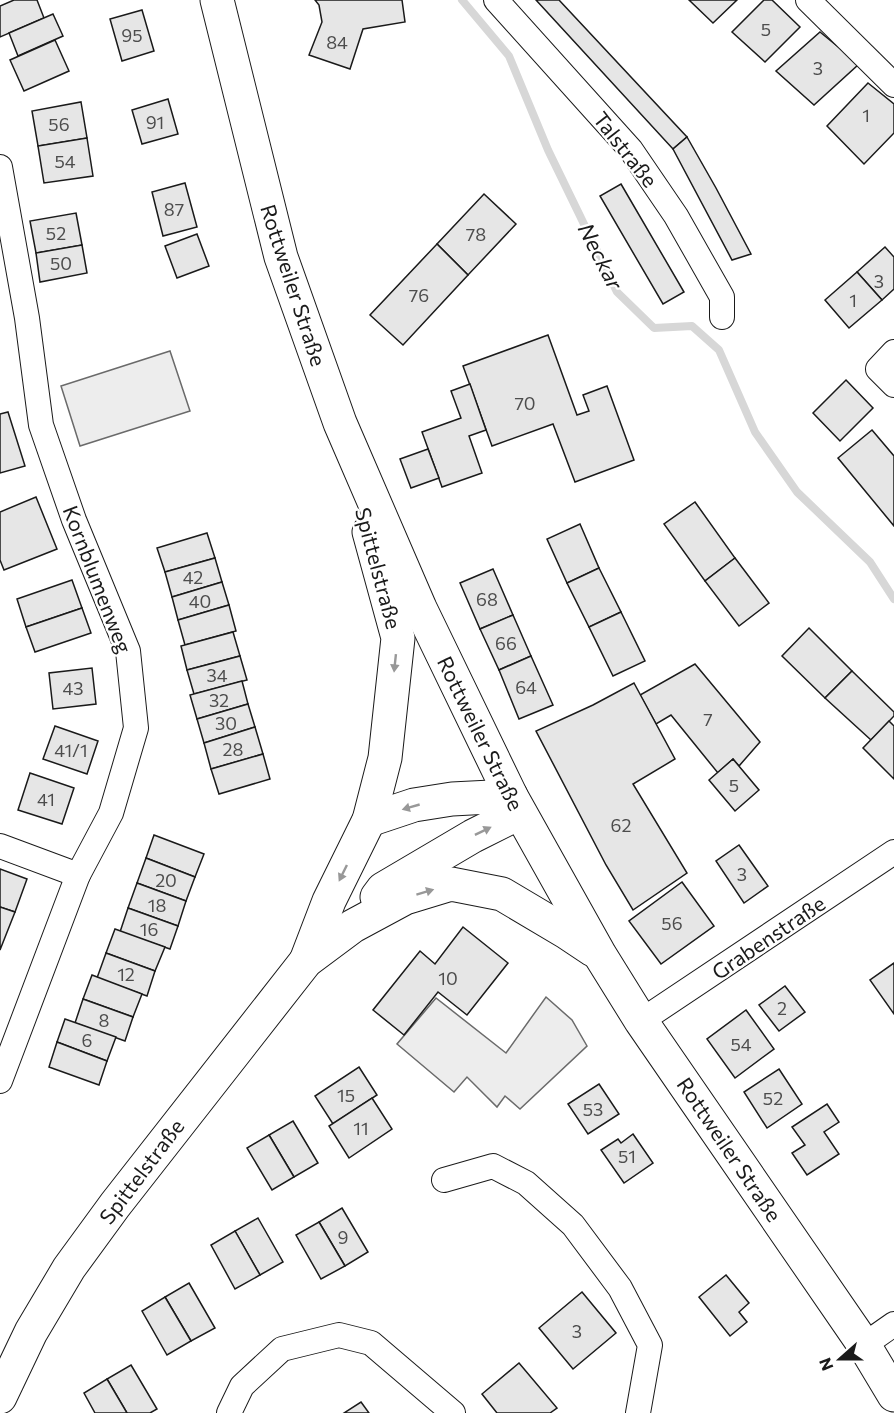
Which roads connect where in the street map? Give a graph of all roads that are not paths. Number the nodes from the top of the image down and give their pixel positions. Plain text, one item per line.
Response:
1 (217, 0) edge
2 (496, 0) edge
3 (808, 0) edge
4 (894, 85) edge
5 (0, 167) edge
6 (722, 317) dead end
7 (340, 423) junction
8 (515, 805) junction
9 (369, 820) junction
10 (0, 846) edge
11 (894, 852) edge
12 (78, 875) junction
13 (353, 926) junction
14 (600, 955) junction
15 (306, 961) junction
16 (641, 1021) junction
17 (1, 1076) edge
18 (444, 1180) dead end
19 (894, 1324) edge
20 (864, 1345) junction
21 (894, 1395) edge
22 (0, 1397) edge
23 (230, 1413) edge
24 (453, 1413) edge
25 (639, 1413) edge

1 - 7 main road, Rottweiler Straße
2 - 6 street, Talstraße
3 - 4 street
5 - 12 street, Kornblumenweg
7 - 8 main road, Rottweiler Straße
7 -> 9 main road, Spittelstraße
8 -> 9 main road
13 -> 8 main road, Spittelstraße
8 - 14 main road, Rottweiler Straße
9 -> 15 main road, Spittelstraße
10 - 12 street
11 - 16 street, Grabenstraße
12 - 17 street, Kornblumenweg
13 -> 14 main road, Spittelstraße
13 - 15 main road, Spittelstraße
14 - 16 main road, Rottweiler Straße
15 - 22 main road, Spittelstraße
16 - 20 main road, Rottweiler Straße
18 - 25 street
19 - 20 street
20 - 21 main road, Rottweiler Straße
23 - 24 street

